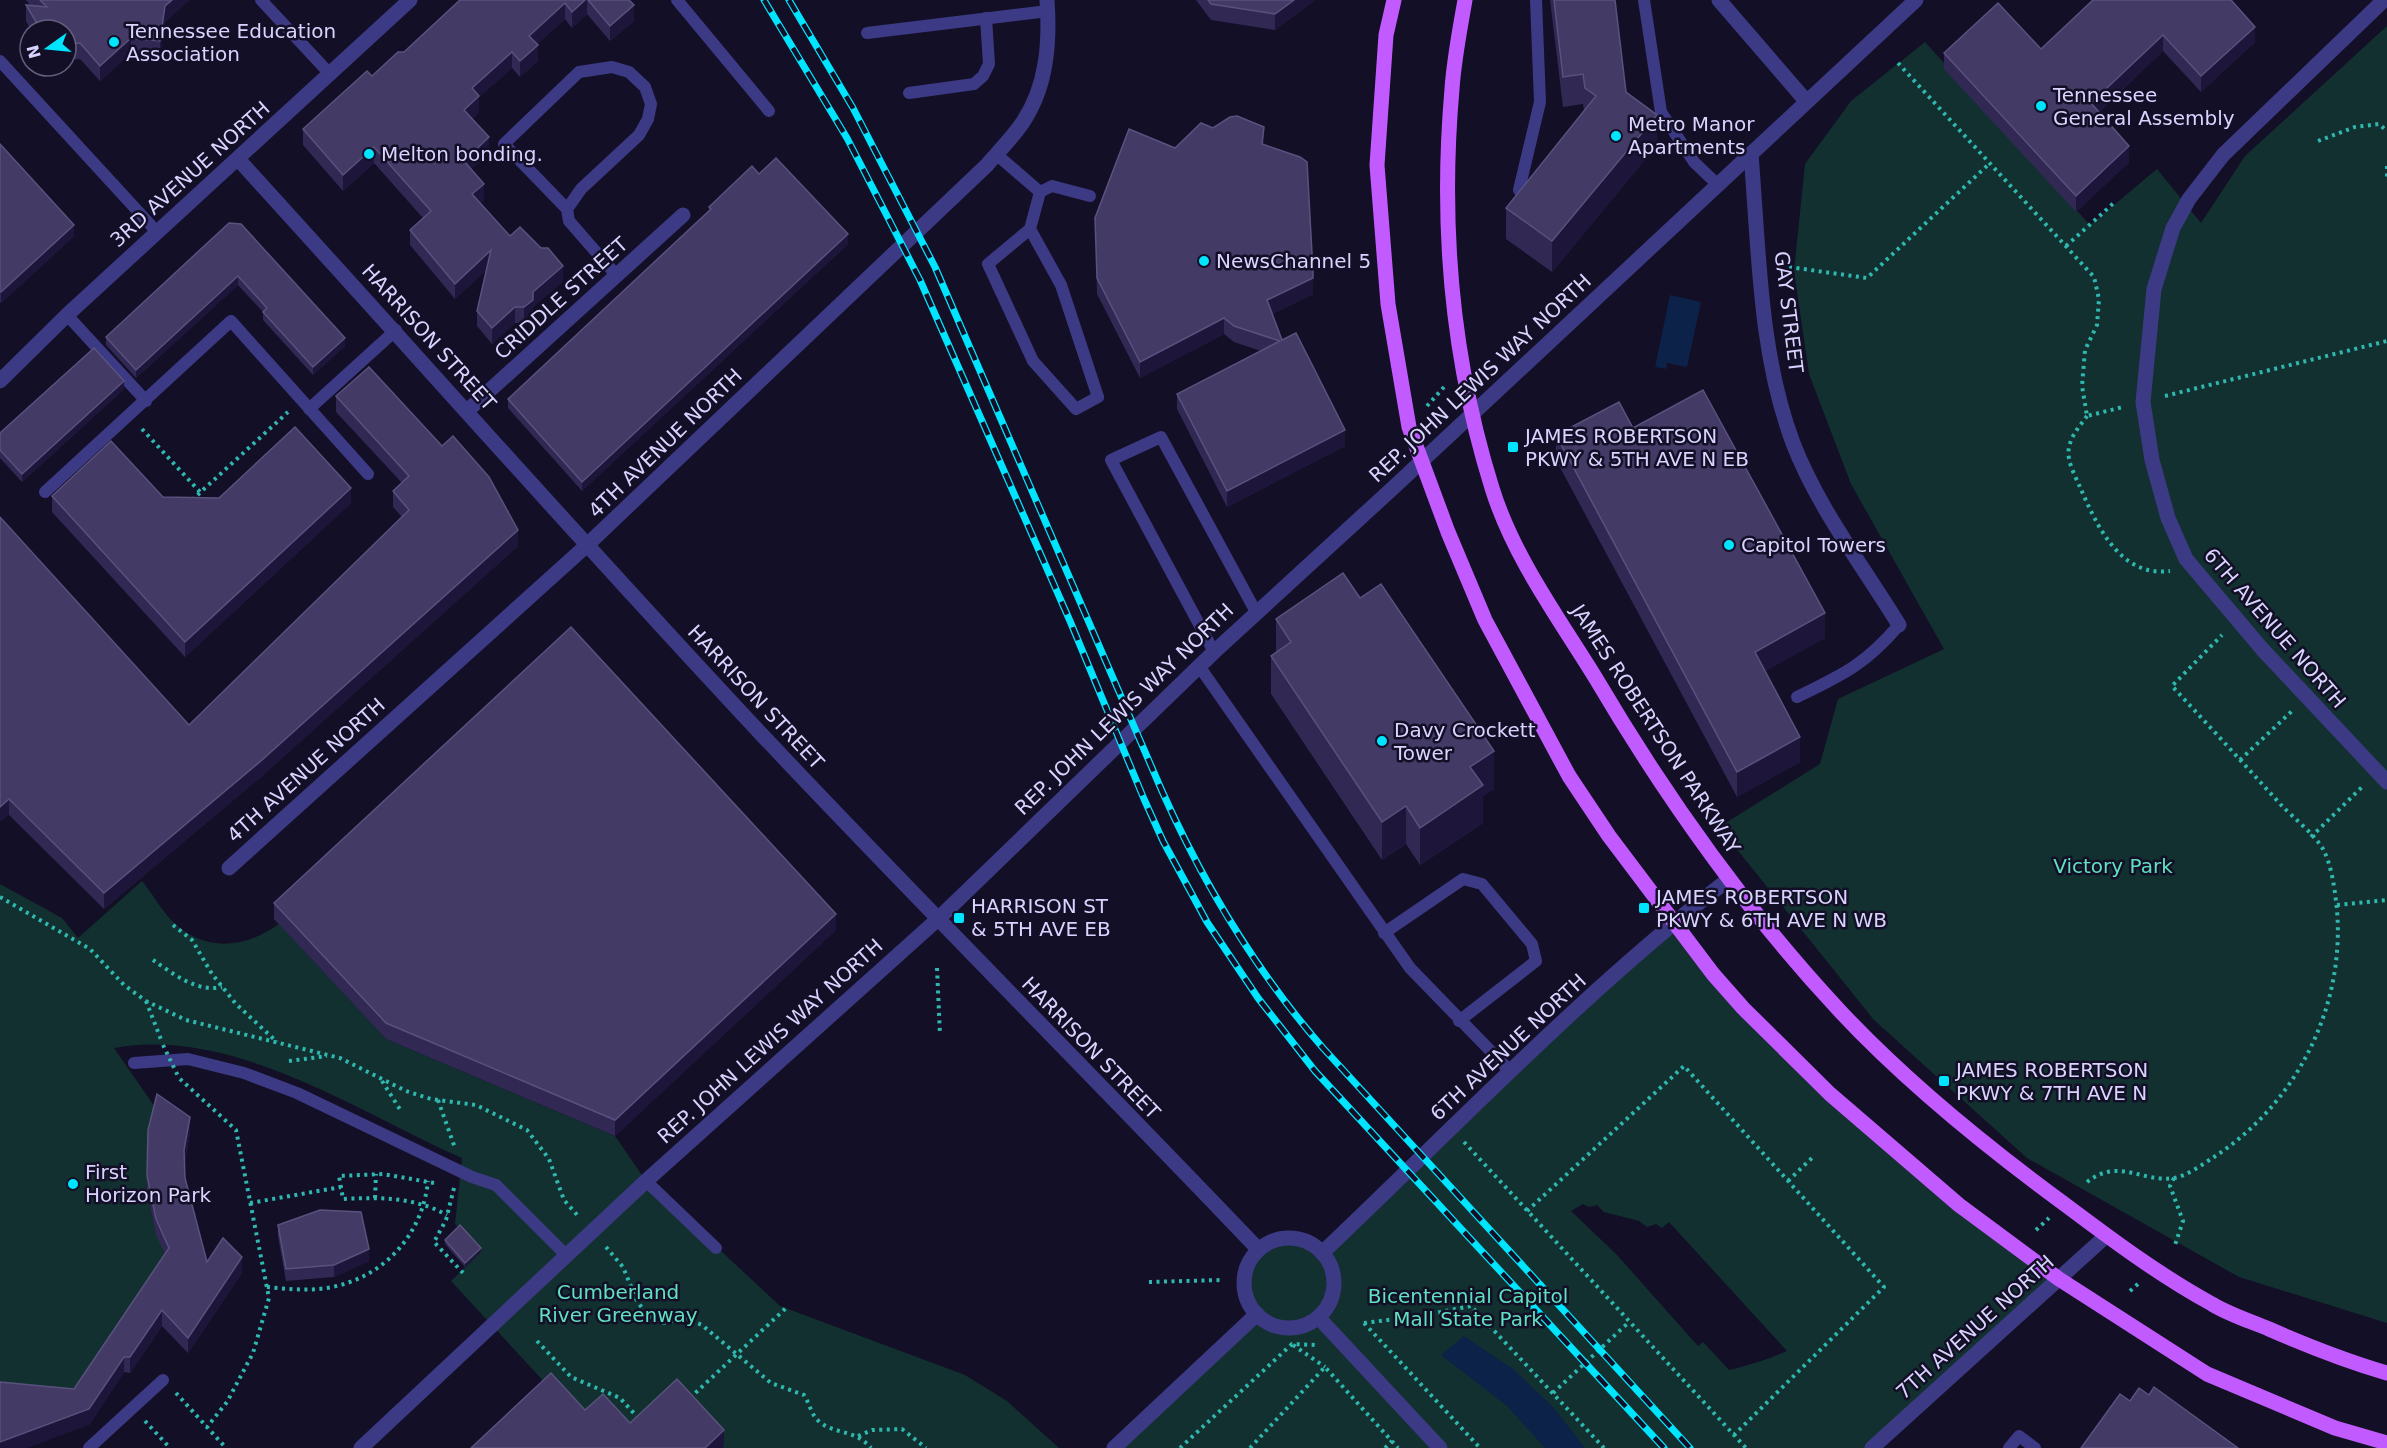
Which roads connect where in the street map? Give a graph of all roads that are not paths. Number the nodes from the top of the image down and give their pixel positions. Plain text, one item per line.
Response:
1 (261, 0) edge
2 (410, 0) edge
3 (677, 0) edge
4 (1394, 0) edge
5 (1465, 0) edge
6 (1536, 0) edge
7 (1644, 0) edge
8 (1719, 0) edge
9 (1916, 0) edge
10 (2384, 0) edge
11 (1047, 5) edge
12 (986, 18) junction
13 (867, 33) dead end
14 (0, 61) edge
15 (330, 74) junction
16 (909, 93) dead end
17 (1806, 101) junction
18 (769, 111) dead end
19 (996, 154) junction
20 (1752, 154) junction
21 (238, 159) junction
22 (1718, 185) junction
23 (1519, 190) edge
24 (1040, 192) junction
25 (1090, 196) dead end
26 (567, 209) junction
27 (683, 215) dead end
28 (1030, 229) junction
29 (157, 232) junction
30 (617, 276) junction
31 (67, 315) junction
32 (396, 330) junction
33 (0, 381) edge
34 (146, 401) junction
35 (309, 409) junction
36 (467, 411) junction
37 (1472, 412) junction
38 (1421, 460) junction
39 (368, 474) dead end
40 (45, 492) dead end
41 (586, 546) junction
42 (1256, 612) junction
43 (1899, 625) joint
44 (1214, 652) junction
45 (1199, 666) junction
46 (1797, 697) dead end
47 (2382, 777) edge
48 (229, 868) dead end
49 (1729, 879) junction
50 (938, 919) junction
51 (1674, 922) junction
52 (1384, 933) junction
53 (1460, 1021) junction
54 (134, 1063) dead end
55 (1511, 1072) junction
56 (646, 1181) junction
57 (2106, 1236) junction
58 (716, 1248) dead end
59 (1258, 1249) junction
60 (1322, 1253) junction
61 (567, 1256) junction
62 (2060, 1279) junction
63 (1257, 1314) junction
64 (1319, 1318) junction
65 (2387, 1373) edge
66 (163, 1380) road end
67 (2350, 1432) junction
68 (2387, 1443) edge
69 (89, 1448) edge
70 (361, 1448) edge
71 (1114, 1448) edge
72 (1440, 1448) edge
73 (1872, 1448) edge
74 (2009, 1448) edge
75 (2035, 1448) edge
76 (2362, 1448) edge

1 - 15 lane
2 - 15 street, 3RD AVENUE NORTH
3 - 18 lane
4 - 38 main road
5 - 37 main road, JAMES ROBERTSON PARKWAY
6 - 23 lane
7 - 22 lane
8 - 17 street
9 - 17 street, REP. JOHN LEWIS WAY NORTH
10 - 47 street, 6TH AVENUE NORTH
11 - 12 lane
11 - 19 street, 4TH AVENUE NORTH
12 - 13 lane
12 - 16 lane
14 - 29 lane
15 - 21 street, 3RD AVENUE NORTH
17 - 20 street, REP. JOHN LEWIS WAY NORTH
19 - 24 lane
19 - 41 street, 4TH AVENUE NORTH
20 - 22 street, REP. JOHN LEWIS WAY NORTH
20 - 43 street, GAY STREET
21 - 29 street, 3RD AVENUE NORTH
21 - 32 street, HARRISON STREET
22 - 37 street, REP. JOHN LEWIS WAY NORTH
24 - 25 lane
24 - 28 lane
26 - 26 lane
26 - 30 lane
27 - 30 street, CRIDDLE STREET
28 - 28 lane
29 - 31 street, 3RD AVENUE NORTH
30 - 36 street, CRIDDLE STREET
31 - 33 street, 3RD AVENUE NORTH
31 - 34 lane
32 - 35 lane
32 - 36 street, HARRISON STREET
34 - 35 lane
34 - 40 lane
35 - 39 lane
36 - 41 street, HARRISON STREET
37 - 38 street, REP. JOHN LEWIS WAY NORTH
37 - 49 main road, JAMES ROBERTSON PARKWAY
38 - 42 street, REP. JOHN LEWIS WAY NORTH
38 - 51 main road
41 - 48 street, 4TH AVENUE NORTH
41 - 50 street, HARRISON STREET
42 - 44 street, REP. JOHN LEWIS WAY NORTH
42 - 44 lane
43 - 46 lane
44 - 45 street, REP. JOHN LEWIS WAY NORTH
45 - 50 street, REP. JOHN LEWIS WAY NORTH
45 - 52 lane
49 - 51 street, 6TH AVENUE NORTH
49 - 57 main road, JAMES ROBERTSON PARKWAY
50 - 56 street, REP. JOHN LEWIS WAY NORTH
50 - 59 street, HARRISON STREET
51 - 55 street, 6TH AVENUE NORTH
51 - 62 main road
52 - 53 lane
52 - 53 lane
53 - 55 lane
54 - 61 lane
55 - 60 street, 6TH AVENUE NORTH
56 - 58 lane
56 - 61 street, REP. JOHN LEWIS WAY NORTH
57 - 62 street, 7TH AVENUE NORTH
57 - 65 main road, JAMES ROBERTSON PARKWAY
59 - 60 street
59 - 63 street
60 - 64 street
61 - 70 street, REP. JOHN LEWIS WAY NORTH
62 - 67 main road
62 - 73 street, 7TH AVENUE NORTH
63 - 64 street
63 - 71 street
64 - 72 street
66 - 69 lane
67 - 68 main road
67 - 76 main road
74 - 75 lane

